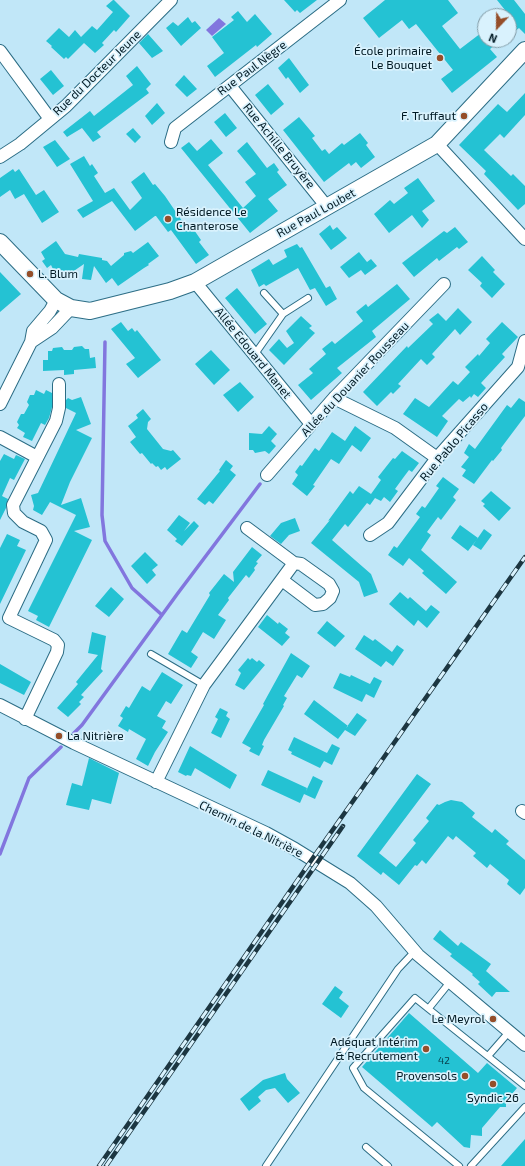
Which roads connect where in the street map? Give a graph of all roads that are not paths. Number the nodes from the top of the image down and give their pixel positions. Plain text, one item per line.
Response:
1 (171, 0) edge
2 (340, 0) edge
3 (525, 50) edge
4 (0, 51) edge
5 (230, 86) junction
6 (50, 118) junction
7 (171, 142) dead end
8 (437, 144) junction
9 (0, 157) edge
10 (327, 207) junction
11 (525, 239) edge
12 (0, 242) edge
13 (195, 282) junction
14 (444, 284) dead end
15 (264, 293) dead end
16 (308, 298) dead end
17 (56, 300) junction
18 (71, 308) junction
19 (283, 314) junction
20 (525, 341) edge
21 (31, 342) junction
22 (255, 354) junction
23 (59, 384) dead end
24 (334, 398) junction
25 (0, 404) edge
26 (311, 424) junction
27 (0, 437) edge
28 (37, 457) junction
29 (437, 458) junction
30 (267, 475) dead end
31 (247, 528) dead end
32 (370, 534) dead end
33 (294, 563) junction
34 (282, 580) junction
35 (151, 654) dead end
36 (204, 685) junction
37 (0, 705) edge
38 (25, 719) junction
39 (156, 782) junction
40 (415, 952) junction
41 (450, 982) junction
42 (429, 1008) junction
43 (509, 1032) junction
44 (525, 1045) edge
45 (488, 1056) junction
46 (525, 1086) edge
47 (525, 1106) edge
48 (366, 1147) dead end
49 (266, 1166) edge
50 (388, 1166) edge
51 (459, 1166) edge
52 (471, 1166) edge

1 - 6 street, Rue du Docteur Jeune
2 - 5 street, Rue Paul Nègre
3 - 8 street, Rue Paul Loubet
4 - 6 street
5 - 7 street, Rue Paul Nègre
5 - 10 street, Rue Achille Bruyère
6 - 9 street, Rue du Docteur Jeune
8 - 10 street, Rue Paul Loubet
8 - 11 street
10 - 13 street, Rue Paul Loubet
12 - 17 street, Rue Paul Loubet
13 - 18 street, Rue Paul Loubet
13 - 22 street, Allée Edouard Manet
14 - 24 street, Allée du Douanier Rousseau
15 - 19 lane
16 - 19 lane
17 - 18 street, Rue Paul Loubet
17 - 21 street
18 - 21 street
19 - 22 lane
20 - 29 street, Rue Pablo Picasso
21 - 25 street
22 - 26 street, Allée Edouard Manet
23 - 28 street
24 - 26 street, Allée du Douanier Rousseau
24 - 29 street
26 - 30 street, Allée du Douanier Rousseau
27 - 28 street
28 - 38 street
29 - 32 street, Rue Pablo Picasso
31 - 33 street
33 - 34 street
33 - 34 street
34 - 36 street
35 - 36 lane
36 - 39 street
37 - 38 street, Chemin de la Nitrière
38 - 39 street, Chemin de la Nitrière
39 - 40 street, Chemin de la Nitrière
40 - 41 street, Chemin de la Nitrière
40 - 49 lane
41 - 42 lane
41 - 43 street, Chemin de la Nitrière
42 - 45 lane
42 - 51 lane
43 - 44 street, Chemin de la Nitrière
43 - 45 lane
45 - 46 lane
47 - 52 lane
48 - 50 lane

